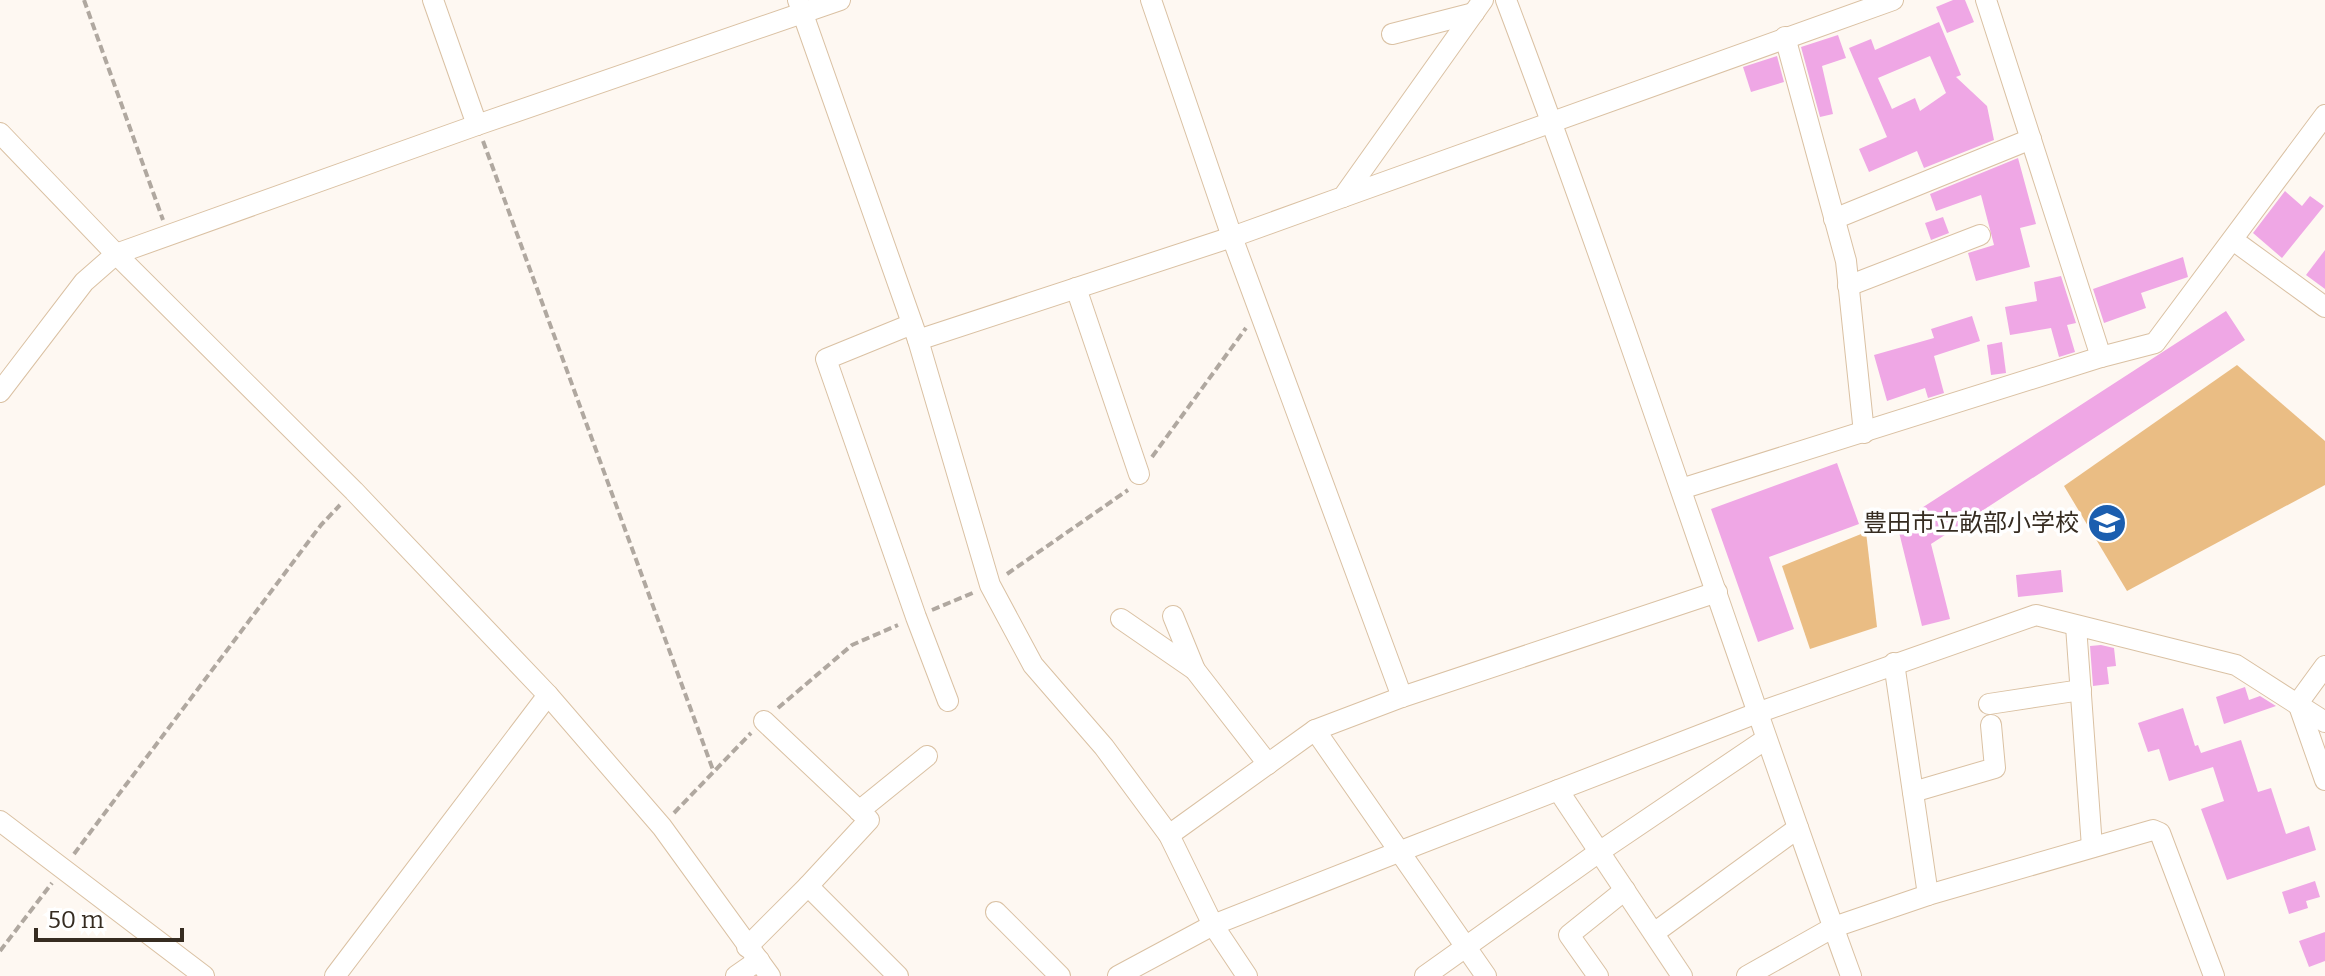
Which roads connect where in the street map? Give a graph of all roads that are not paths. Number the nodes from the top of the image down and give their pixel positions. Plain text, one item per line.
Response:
1 (433, 0) edge
2 (840, 0) edge
3 (1151, 0) edge
4 (1506, 0) edge
5 (1893, 0) edge
6 (1986, 0) edge
7 (1478, 6) edge
8 (800, 7) edge
9 (1392, 34) dead end
10 (1785, 37) junction
11 (2325, 115) edge
12 (1551, 120) junction
13 (477, 125) junction
14 (0, 133) edge
15 (2031, 139) junction
16 (1343, 197) junction
17 (1834, 219) junction
18 (1980, 235) dead end
19 (1232, 237) junction
20 (2233, 240) junction
21 (116, 254) junction
22 (1848, 286) junction
23 (1076, 288) junction
24 (2325, 307) edge
25 (915, 332) junction
26 (2101, 357) junction
27 (0, 392) edge
28 (1864, 433) junction
29 (1139, 474) dead end
30 (1681, 489) junction
31 (1717, 592) junction
32 (1173, 616) dead end
33 (1121, 619) dead end
34 (2076, 626) junction
35 (1894, 663) junction
36 (2325, 666) edge
37 (1195, 670) junction
38 (2081, 690) junction
39 (548, 695) junction
40 (1402, 697) junction
41 (948, 701) dead end
42 (2298, 703) junction
43 (1757, 713) junction
44 (764, 721) road end
45 (2325, 722) edge
46 (1315, 730) junction
47 (1766, 739) junction
48 (927, 756) dead end
49 (1268, 764) junction
50 (2325, 780) edge
51 (1558, 790) junction
52 (1913, 792) junction
53 (859, 811) junction
54 (0, 821) edge
55 (1798, 828) junction
56 (1169, 835) junction
57 (2092, 847) junction
58 (1401, 851) junction
59 (1599, 852) junction
60 (808, 886) junction
61 (1625, 890) junction
62 (1928, 895) junction
63 (996, 912) dead end
64 (1213, 925) junction
65 (1834, 927) junction
66 (1654, 933) junction
67 (1467, 948) junction
68 (758, 961) edge
69 (337, 975) edge
70 (204, 976) edge
71 (736, 976) edge
72 (898, 976) edge
73 (1060, 976) edge
74 (1118, 976) edge
75 (1247, 976) edge
76 (1425, 976) edge
77 (1486, 976) edge
78 (1598, 976) edge
79 (1682, 976) edge
80 (1747, 976) edge
81 (1851, 976) edge
82 (2214, 976) edge

1 - 13 street
2 - 8 street
3 - 19 street
4 - 12 street
5 - 10 street
6 - 15 street
7 - 9 street
7 - 16 street
8 - 13 street
8 - 25 street
10 - 12 street
10 - 17 street
11 - 20 street
12 - 16 street
12 - 30 street
13 - 21 street
14 - 21 street
15 - 17 street
15 - 26 street
16 - 19 street
17 - 22 street
18 - 22 street
19 - 23 street
19 - 40 street
20 - 24 street
20 - 26 street
21 - 27 street
21 - 39 street
22 - 28 street
23 - 25 street
23 - 29 street
25 - 41 street
25 - 56 street
26 - 28 street
28 - 30 street
30 - 31 street
31 - 40 street
31 - 43 street
32 - 37 street
33 - 37 street
34 - 35 street
34 - 38 street
34 - 42 street
35 - 43 street
35 - 52 street
36 - 42 street
37 - 49 street
38 - 52 street
38 - 57 street
39 - 68 street
39 - 69 street
40 - 46 street
42 - 45 street
42 - 50 street
43 - 47 street
43 - 51 street
44 - 53 street
46 - 49 street
46 - 58 street
47 - 55 street
47 - 59 street
48 - 53 street
49 - 56 street
51 - 58 street
51 - 59 street
52 - 62 street
53 - 60 street
54 - 70 street
55 - 65 street
55 - 66 street
56 - 64 street
57 - 62 street
57 - 82 street
58 - 64 street
58 - 67 street
59 - 61 street
59 - 67 street
60 - 68 street
60 - 72 street
61 - 66 street
61 - 78 street
62 - 65 street
63 - 73 street
64 - 74 street
64 - 75 street
65 - 80 street
65 - 81 street
66 - 79 street
67 - 76 street
67 - 77 street
68 - 71 street

